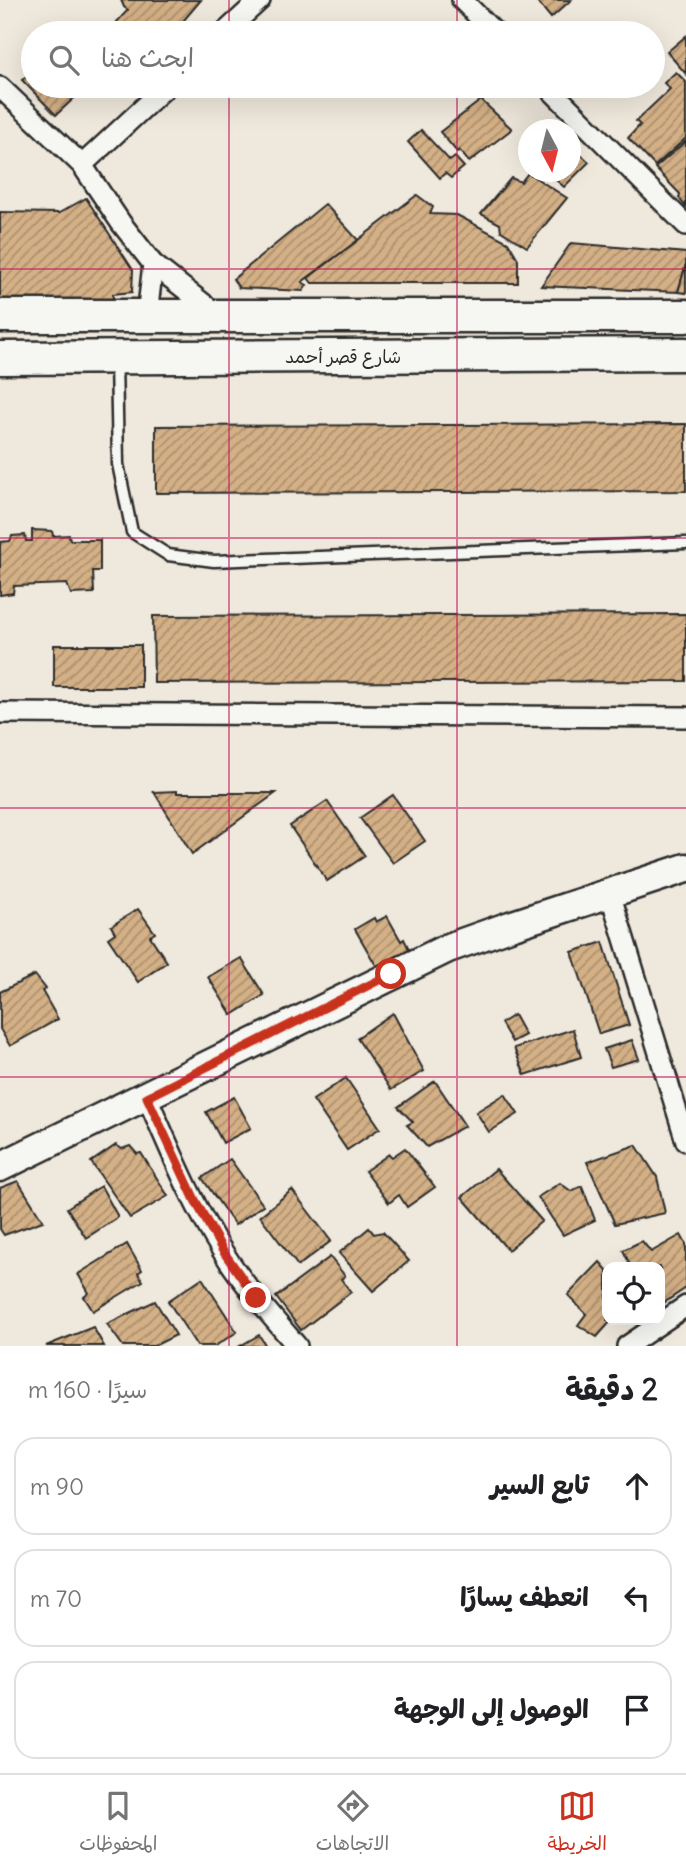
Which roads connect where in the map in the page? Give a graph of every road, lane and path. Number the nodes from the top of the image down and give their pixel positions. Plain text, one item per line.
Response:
1 (260, 0) edge
2 (463, 0) edge
3 (237, 21) edge
4 (483, 21) edge
5 (0, 86) edge
6 (154, 98) edge
7 (559, 98) edge
8 (82, 165) junction
9 (686, 226) edge
10 (153, 264) junction
11 (0, 316) edge
12 (147, 316) junction
13 (219, 316) junction
14 (686, 316) edge
15 (686, 354) edge
16 (0, 358) edge
17 (116, 358) junction
18 (686, 543) edge
19 (0, 713) edge
20 (686, 717) edge
21 (686, 868) edge
22 (610, 893) junction
23 (147, 1097) junction
24 (686, 1141) edge
25 (0, 1167) edge
26 (686, 1306) edge
27 (297, 1346) edge
28 (627, 1346) edge

1 - 3 street
2 - 4 street
5 - 8 street
6 - 8 street
7 - 9 street
8 - 10 street
10 - 12 street
10 - 13 street
11 - 12 main road
12 - 13 main road
13 - 14 main road
15 - 17 main road, شارع قصر أحمد
16 - 17 main road, شارع قصر أحمد
17 - 18 lane
19 - 20 street
21 - 22 street
22 - 23 street
22 - 24 street
23 - 25 street
23 - 27 street
26 - 28 street

